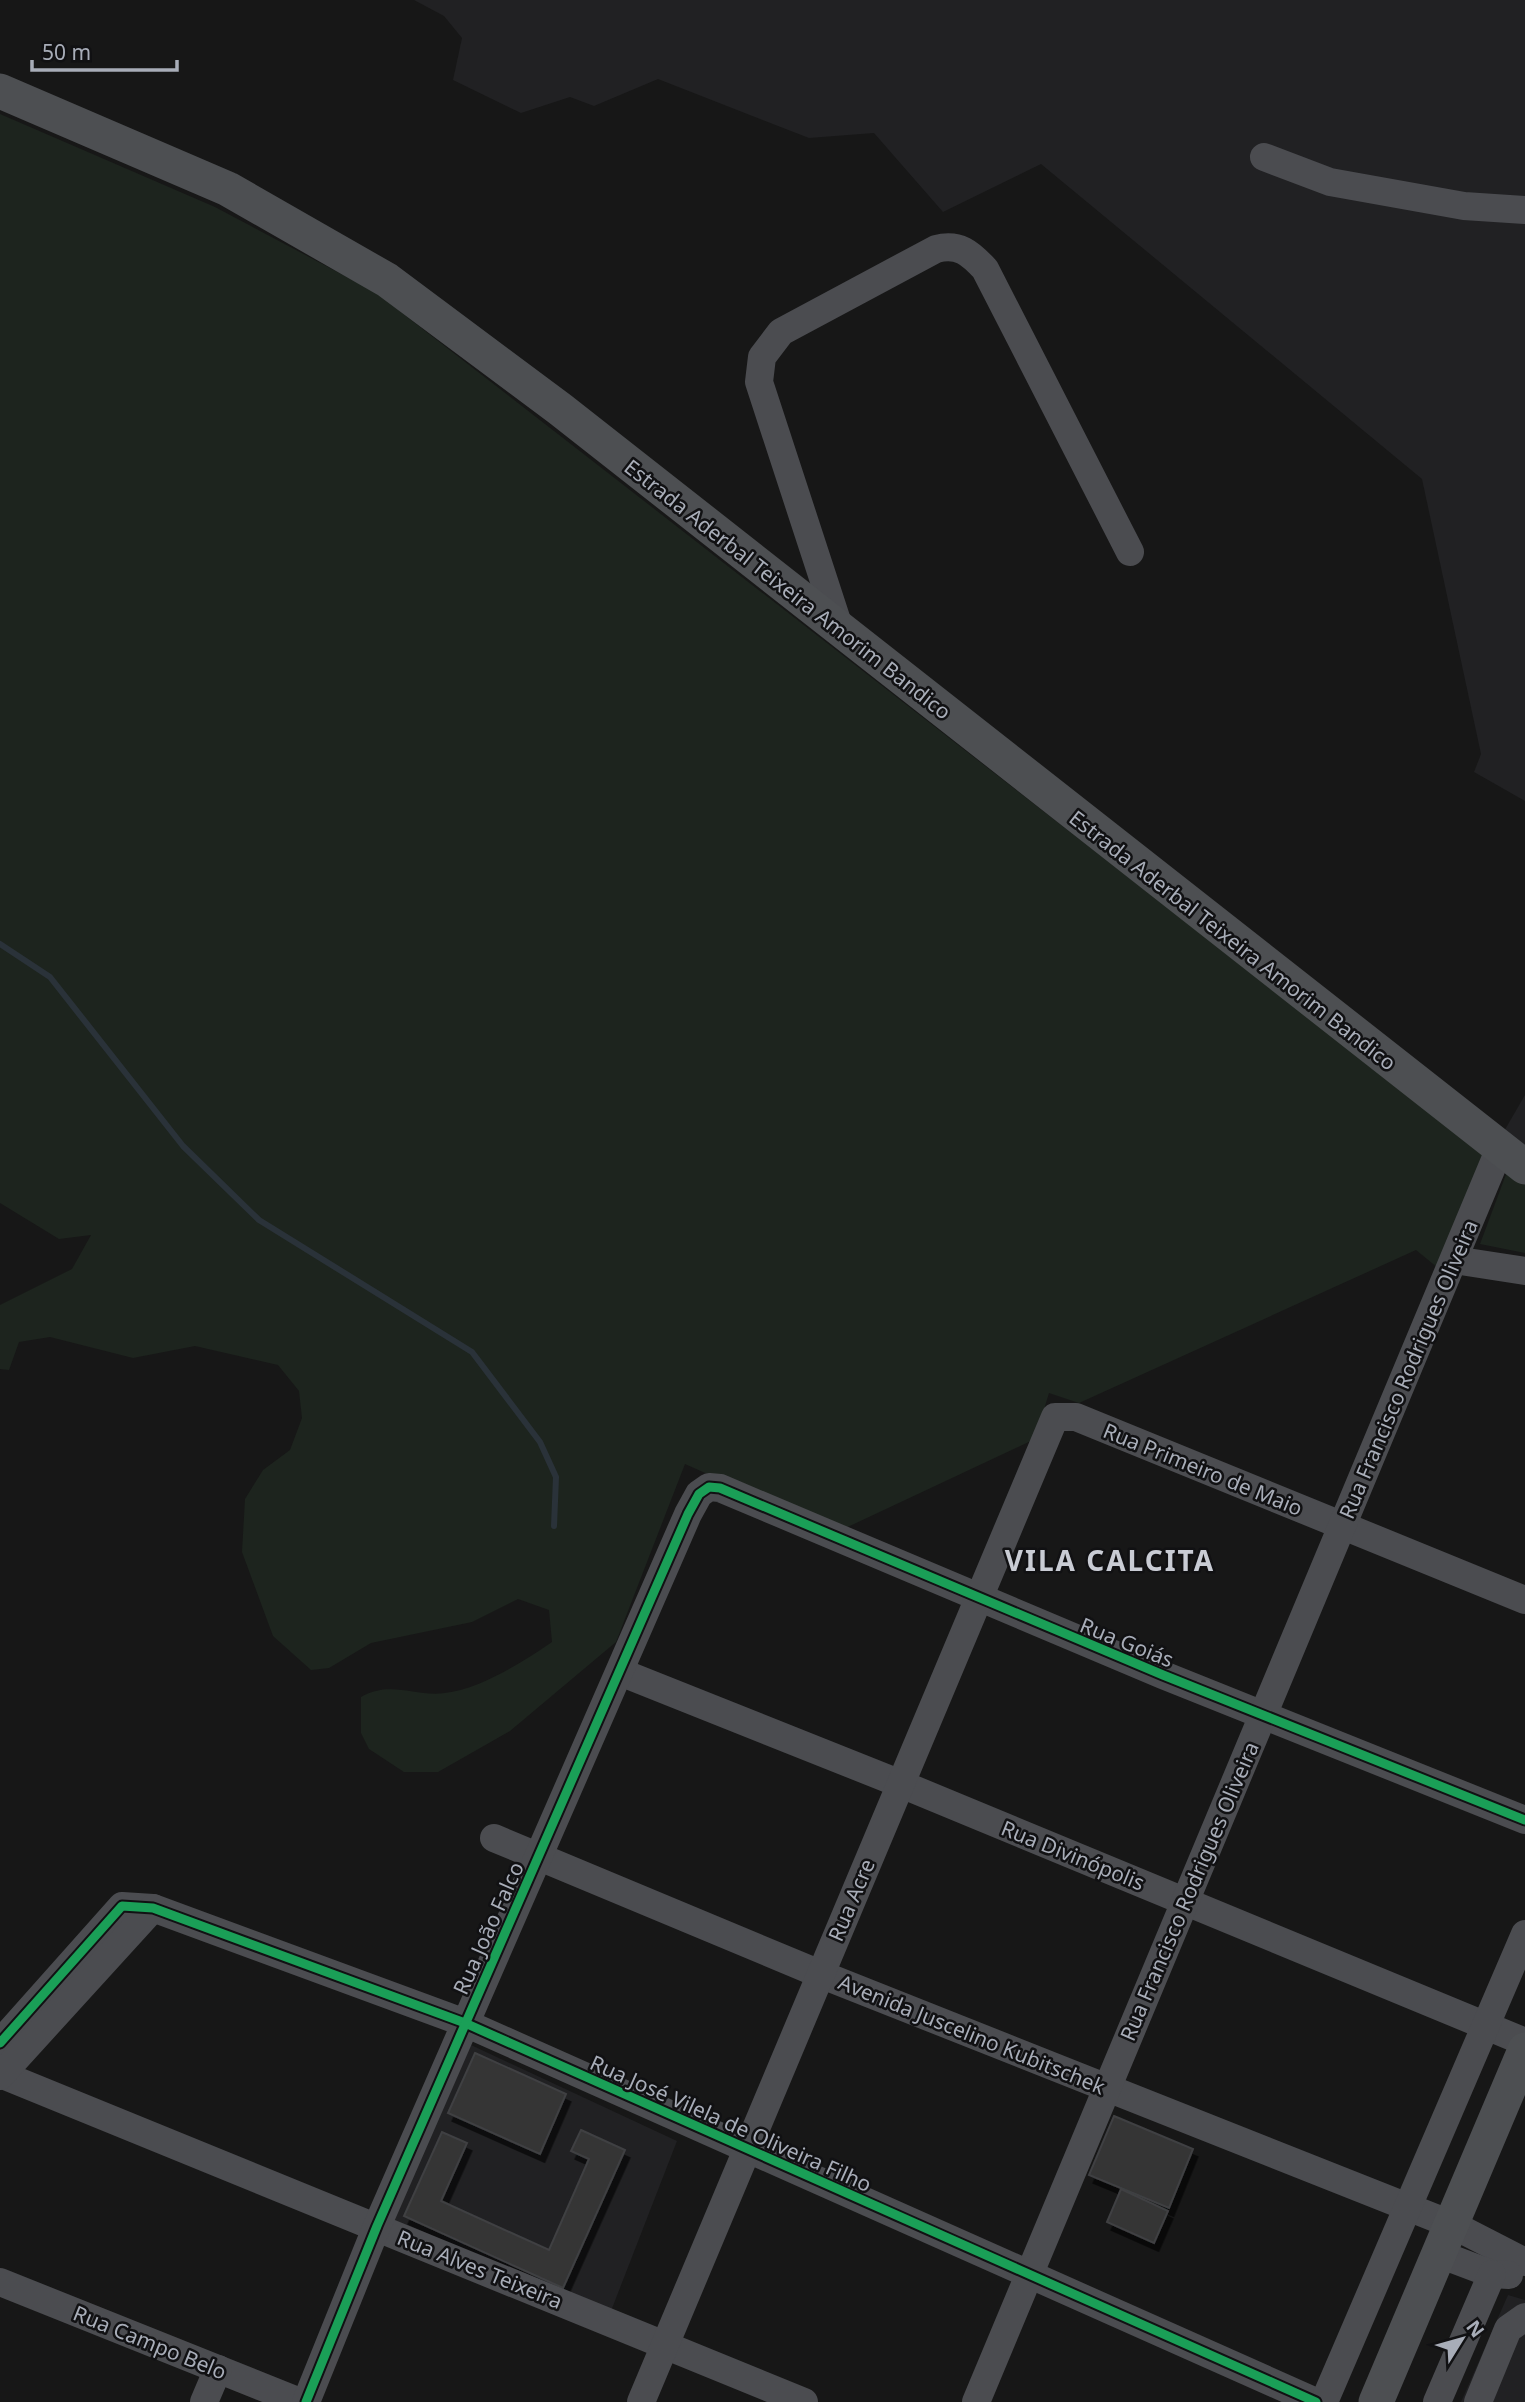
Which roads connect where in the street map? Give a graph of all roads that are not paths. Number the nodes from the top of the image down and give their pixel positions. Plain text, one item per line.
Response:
1 (0, 91) edge
2 (1264, 157) dead end
3 (1525, 210) edge
4 (1130, 552) dead end
5 (840, 630) junction
6 (1513, 1158) edge
7 (1454, 1260) junction
8 (1525, 1271) edge
9 (1076, 1417) joint
10 (720, 1488) joint
11 (1342, 1526) junction
12 (978, 1599) junction
13 (1525, 1600) edge
14 (620, 1672) junction
15 (1263, 1715) junction
16 (901, 1784) junction
17 (1525, 1820) edge
18 (494, 1838) dead end
19 (539, 1856) junction
20 (1185, 1901) junction
21 (153, 1908) junction
22 (1525, 1934) edge
23 (820, 1974) junction
24 (465, 2023) junction
25 (1488, 2025) junction
26 (1525, 2042) edge
27 (0, 2043) edge
28 (1525, 2050) edge
29 (1, 2075) edge
30 (1106, 2088) junction
31 (746, 2149) junction
32 (1406, 2207) junction
33 (377, 2226) junction
34 (1446, 2239) junction
35 (1525, 2262) edge
36 (1028, 2274) junction
37 (1492, 2274) junction
38 (1525, 2274) edge
39 (0, 2282) edge
40 (1525, 2317) edge
41 (666, 2345) junction
42 (218, 2369) junction
43 (204, 2402) edge
44 (300, 2402) edge
45 (306, 2402) edge
46 (641, 2402) edge
47 (804, 2402) edge
48 (976, 2402) edge
49 (1316, 2402) edge
50 (1324, 2402) edge
51 (1376, 2402) edge
52 (1437, 2402) edge
53 (1478, 2402) edge

1 - 5 main road, Estrada Aderbal Teixeira Amorim Bandico
2 - 3 street
4 - 5 street
5 - 6 main road, Estrada Aderbal Teixeira Amorim Bandico
6 - 7 street, Rua Francisco Rodrigues Oliveira
7 - 8 street
7 - 11 street, Rua Francisco Rodrigues Oliveira
9 - 11 street, Rua Primeiro de Maio
9 - 12 street, Rua Acre
10 - 12 street, Rua Goiás
10 - 14 street, Rua João Falco
11 - 13 street, Rua Primeiro de Maio
11 - 15 street, Rua Francisco Rodrigues Oliveira
12 - 15 street, Rua Goiás
12 - 16 street, Rua Acre
14 - 16 street, Rua Divinópolis
14 - 19 street, Rua João Falco
15 - 17 street, Rua Goiás
15 - 20 street, Rua Francisco Rodrigues Oliveira
16 - 20 street, Rua Divinópolis
16 - 23 street, Rua Acre
18 - 19 street, Avenida Juscelino Kubitschek
19 - 23 street, Avenida Juscelino Kubitschek
19 - 24 street, Rua João Falco
20 - 25 street, Rua Divinópolis
20 - 30 street, Rua Francisco Rodrigues Oliveira
21 - 24 street, Rua José Vilela de Oliveira Filho
21 - 27 street, Rua José Vilela de Oliveira Filho
21 - 29 street
22 - 25 street
23 - 30 street, Avenida Juscelino Kubitschek
23 - 31 street, Rua Acre
24 - 31 street, Rua José Vilela de Oliveira Filho
24 - 33 street, Rua João Falco
25 - 26 street, Rua Divinópolis
25 - 32 street
28 - 34 main road
29 - 33 street, Rua Alves Teixeira
30 - 32 street, Avenida Juscelino Kubitschek
30 - 36 street, Rua Francisco Rodrigues Oliveira
31 - 36 street, Rua José Vilela de Oliveira Filho
31 - 41 street, Rua Acre
32 - 34 street, Avenida Juscelino Kubitschek
32 - 50 street
33 - 41 street, Rua Alves Teixeira
33 - 45 street, Rua João Falco
34 - 35 street
34 - 37 street
34 - 51 main road
36 - 48 street, Rua Francisco Rodrigues Oliveira
36 - 49 street, Rua José Vilela de Oliveira Filho
37 - 38 street
37 - 52 street
39 - 42 street, Rua Campo Belo
40 - 53 street
41 - 46 street, Rua Acre
41 - 47 street, Rua Alves Teixeira
42 - 43 street
42 - 44 street, Rua Campo Belo

